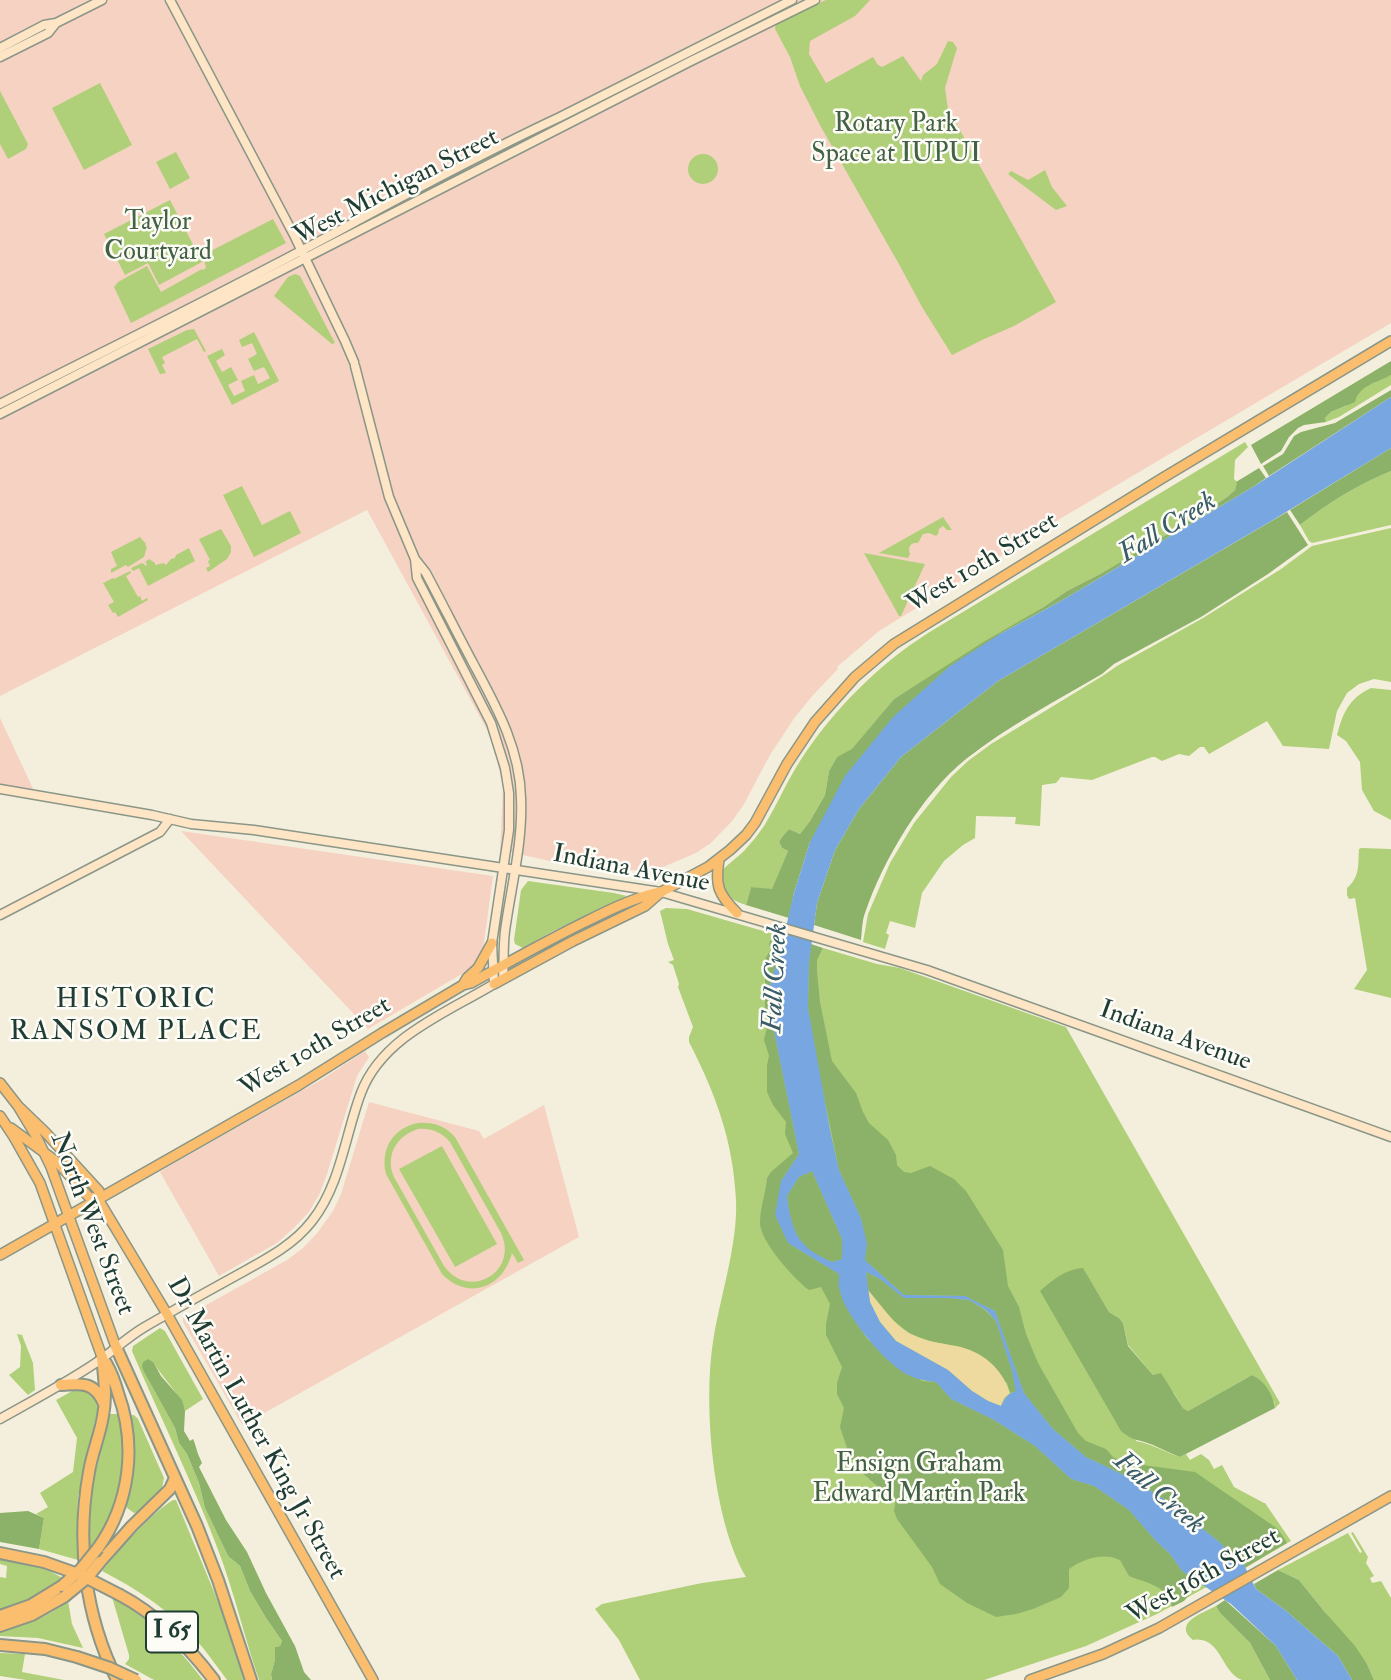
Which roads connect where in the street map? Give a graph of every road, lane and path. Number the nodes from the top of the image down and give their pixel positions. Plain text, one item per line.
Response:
1 (102, 0) edge
2 (170, 0) edge
3 (792, 0) edge
4 (815, 0) edge
5 (57, 23) junction
6 (0, 48) edge
7 (0, 57) edge
8 (302, 254) junction
9 (1391, 341) edge
10 (0, 404) edge
11 (0, 414) edge
12 (415, 559) junction
13 (0, 789) edge
14 (170, 819) junction
15 (719, 859) junction
16 (503, 868) junction
17 (516, 870) junction
18 (661, 891) junction
19 (737, 913) junction
20 (0, 915) edge
21 (492, 943) junction
22 (504, 965) junction
23 (493, 971) junction
24 (498, 982) junction
25 (464, 985) junction
26 (0, 1083) edge
27 (18, 1106) junction
28 (3, 1120) edge
29 (1391, 1137) edge
30 (44, 1151) junction
31 (99, 1199) junction
32 (69, 1215) junction
33 (55, 1223) junction
34 (0, 1255) edge
35 (167, 1314) junction
36 (116, 1347) junction
37 (102, 1357) junction
38 (61, 1385) junction
39 (104, 1407) junction
40 (0, 1419) edge
41 (175, 1478) junction
42 (1391, 1496) edge
43 (0, 1553) edge
44 (63, 1591) junction
45 (0, 1616) edge
46 (0, 1626) edge
47 (0, 1645) edge
48 (117, 1680) edge
49 (136, 1680) edge
50 (214, 1680) edge
51 (251, 1680) edge
52 (373, 1680) edge
53 (1030, 1680) edge

1 - 5 main road
2 - 8 main road
3 - 8 main road, West Michigan Street
4 - 8 main road, West Michigan Street
5 - 6 main road
5 - 7 main road
8 - 10 main road, West Michigan Street
8 - 11 main road, West Michigan Street
8 - 12 main road
9 - 15 main road, West 10th Street
12 - 16 main road
12 - 17 main road
13 - 14 main road, Indiana Avenue
14 - 16 main road, Indiana Avenue
14 - 20 main road
15 - 18 main road, West 10th Street
15 - 19 main road
16 - 17 main road, Indiana Avenue
16 - 21 main road
17 - 18 main road, Indiana Avenue
17 - 22 main road
18 - 19 main road, Indiana Avenue
18 - 22 main road, West 10th Street
18 - 24 main road, West 10th Street
19 - 29 main road, Indiana Avenue
21 - 23 main road
21 - 25 main road
22 - 23 main road, West 10th Street
22 - 24 main road
23 - 24 main road
23 - 25 main road, West 10th Street
24 - 35 main road
25 - 31 main road, West 10th Street
26 - 27 main road, North West Street
27 - 30 main road, North West Street
27 - 31 main road, Dr Martin Luther King Jr Street
28 - 30 main road, Dr Martin Luther King Jr Street
28 - 33 main road, North West Street
30 - 31 main road, Dr Martin Luther King Jr Street
30 - 32 main road, North West Street
31 - 32 main road, West 10th Street
31 - 35 main road, Dr Martin Luther King Jr Street
32 - 33 main road, West 10th Street
32 - 36 main road, North West Street
33 - 34 main road, West 10th Street
33 - 37 main road, North West Street
35 - 36 main road
35 - 52 main road, Dr Martin Luther King Jr Street
36 - 37 main road
36 - 41 highway
37 - 38 main road
37 - 39 highway
37 - 44 highway, bridge
38 - 39 highway
38 - 40 main road
39 - 48 highway
41 - 44 highway, bridge
41 - 51 highway
42 - 53 main road, West 16th Street
43 - 50 highway, I 65, bridge
44 - 45 highway
44 - 46 highway
47 - 49 highway, I 65, bridge

